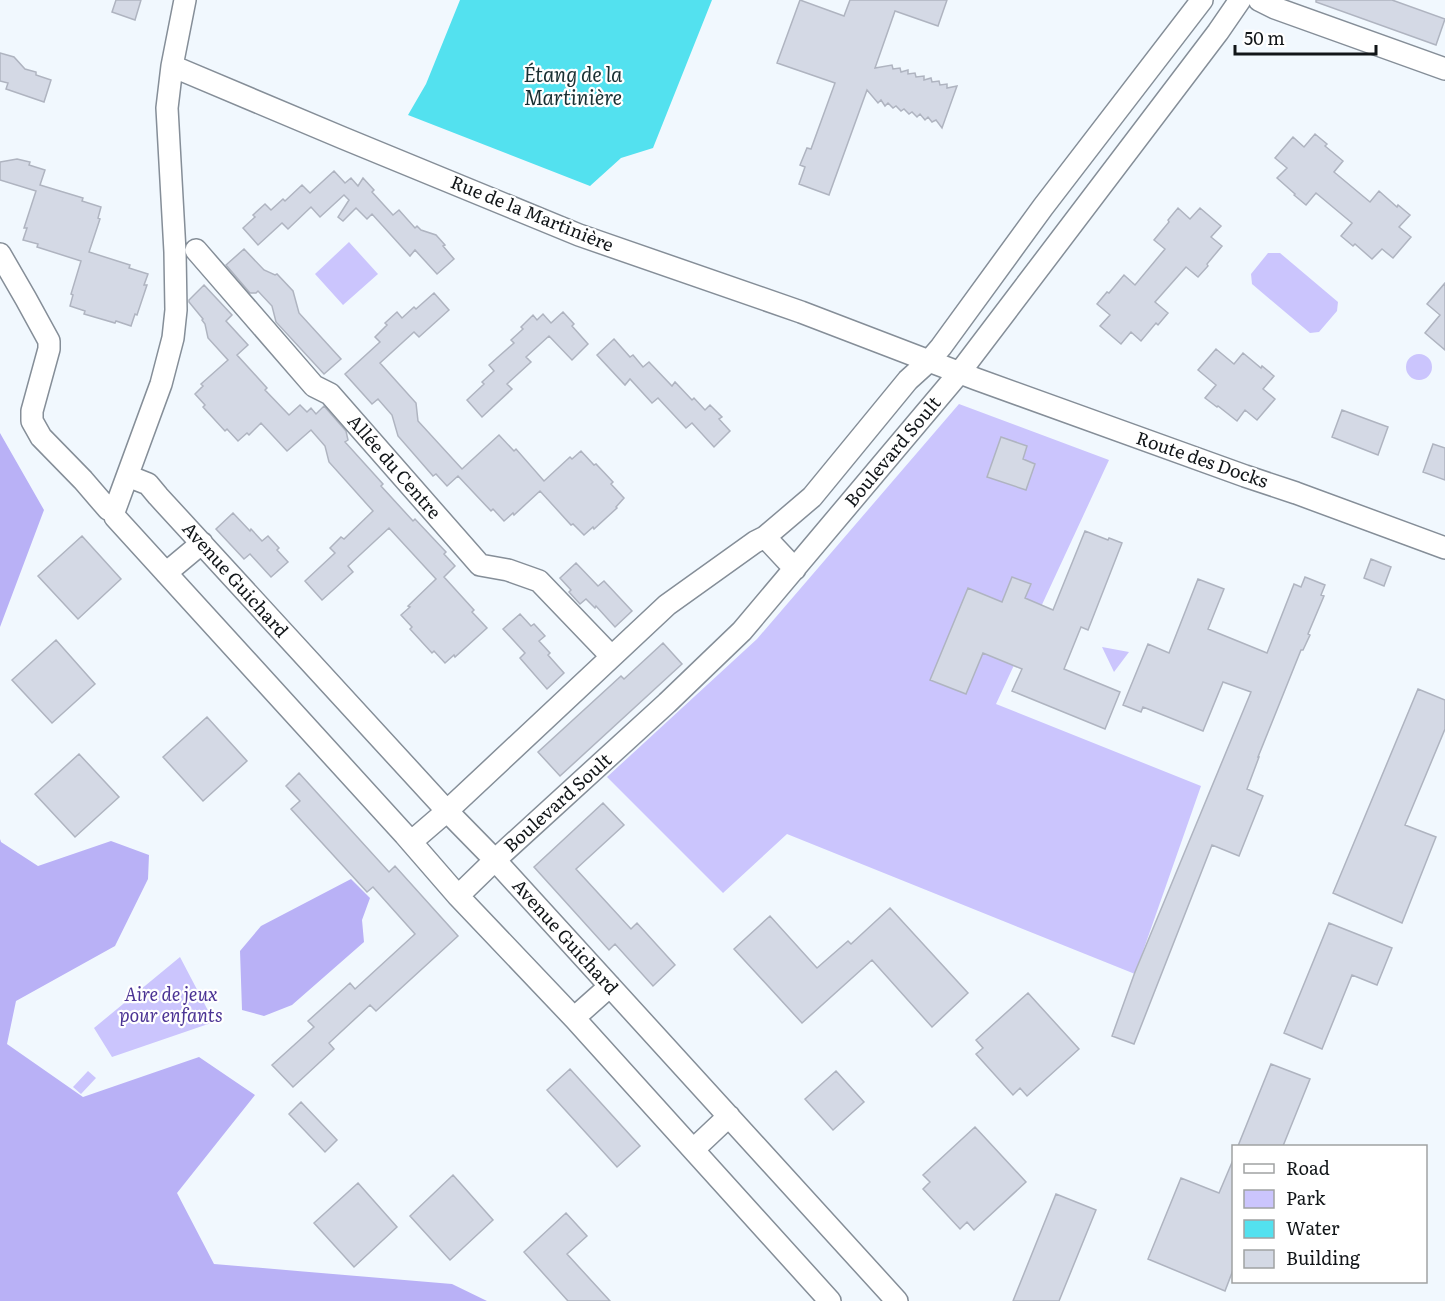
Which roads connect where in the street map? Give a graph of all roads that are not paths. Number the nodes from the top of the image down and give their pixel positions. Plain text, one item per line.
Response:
1 (185, 0) edge
2 (1202, 0) edge
3 (1240, 0) edge
4 (1259, 0) edge
5 (172, 66) junction
6 (1445, 69) edge
7 (196, 250) dead end
8 (0, 254) edge
9 (929, 361) junction
10 (960, 372) junction
11 (128, 476) junction
12 (114, 512) junction
13 (765, 537) junction
14 (202, 543) junction
15 (1445, 548) edge
16 (795, 569) junction
17 (166, 573) junction
18 (611, 656) junction
19 (447, 811) junction
20 (411, 842) junction
21 (495, 860) junction
22 (458, 896) junction
23 (610, 986) junction
24 (574, 1018) junction
25 (729, 1116) junction
26 (694, 1149) junction
27 (830, 1301) edge
28 (897, 1301) edge

1 - 5 street
2 - 9 street, Boulevard Soult
3 - 10 street, Boulevard Soult
4 - 6 street
5 - 9 street, Rue de la Martinière
5 - 11 street
7 - 18 street, Allée du Centre
8 - 12 street
9 - 10 street, Rue de la Martinière
9 - 13 street, Boulevard Soult
10 - 15 street, Route des Docks
10 - 16 street, Boulevard Soult
11 - 12 street
11 - 14 street, Avenue Guichard
12 - 17 street
13 - 16 street
13 - 18 street, Boulevard Soult
14 - 17 street
14 - 19 street, Avenue Guichard
16 - 21 street, Boulevard Soult
17 - 20 street
18 - 19 street, Boulevard Soult
19 - 20 street, Boulevard Soult
19 - 21 street, Avenue Guichard
20 - 22 street
21 - 22 street, Boulevard Soult
21 - 23 street, Avenue Guichard
22 - 24 street
23 - 24 street
23 - 25 street, Avenue Guichard
24 - 26 street
25 - 26 street
25 - 28 street, Avenue Guichard
26 - 27 street

